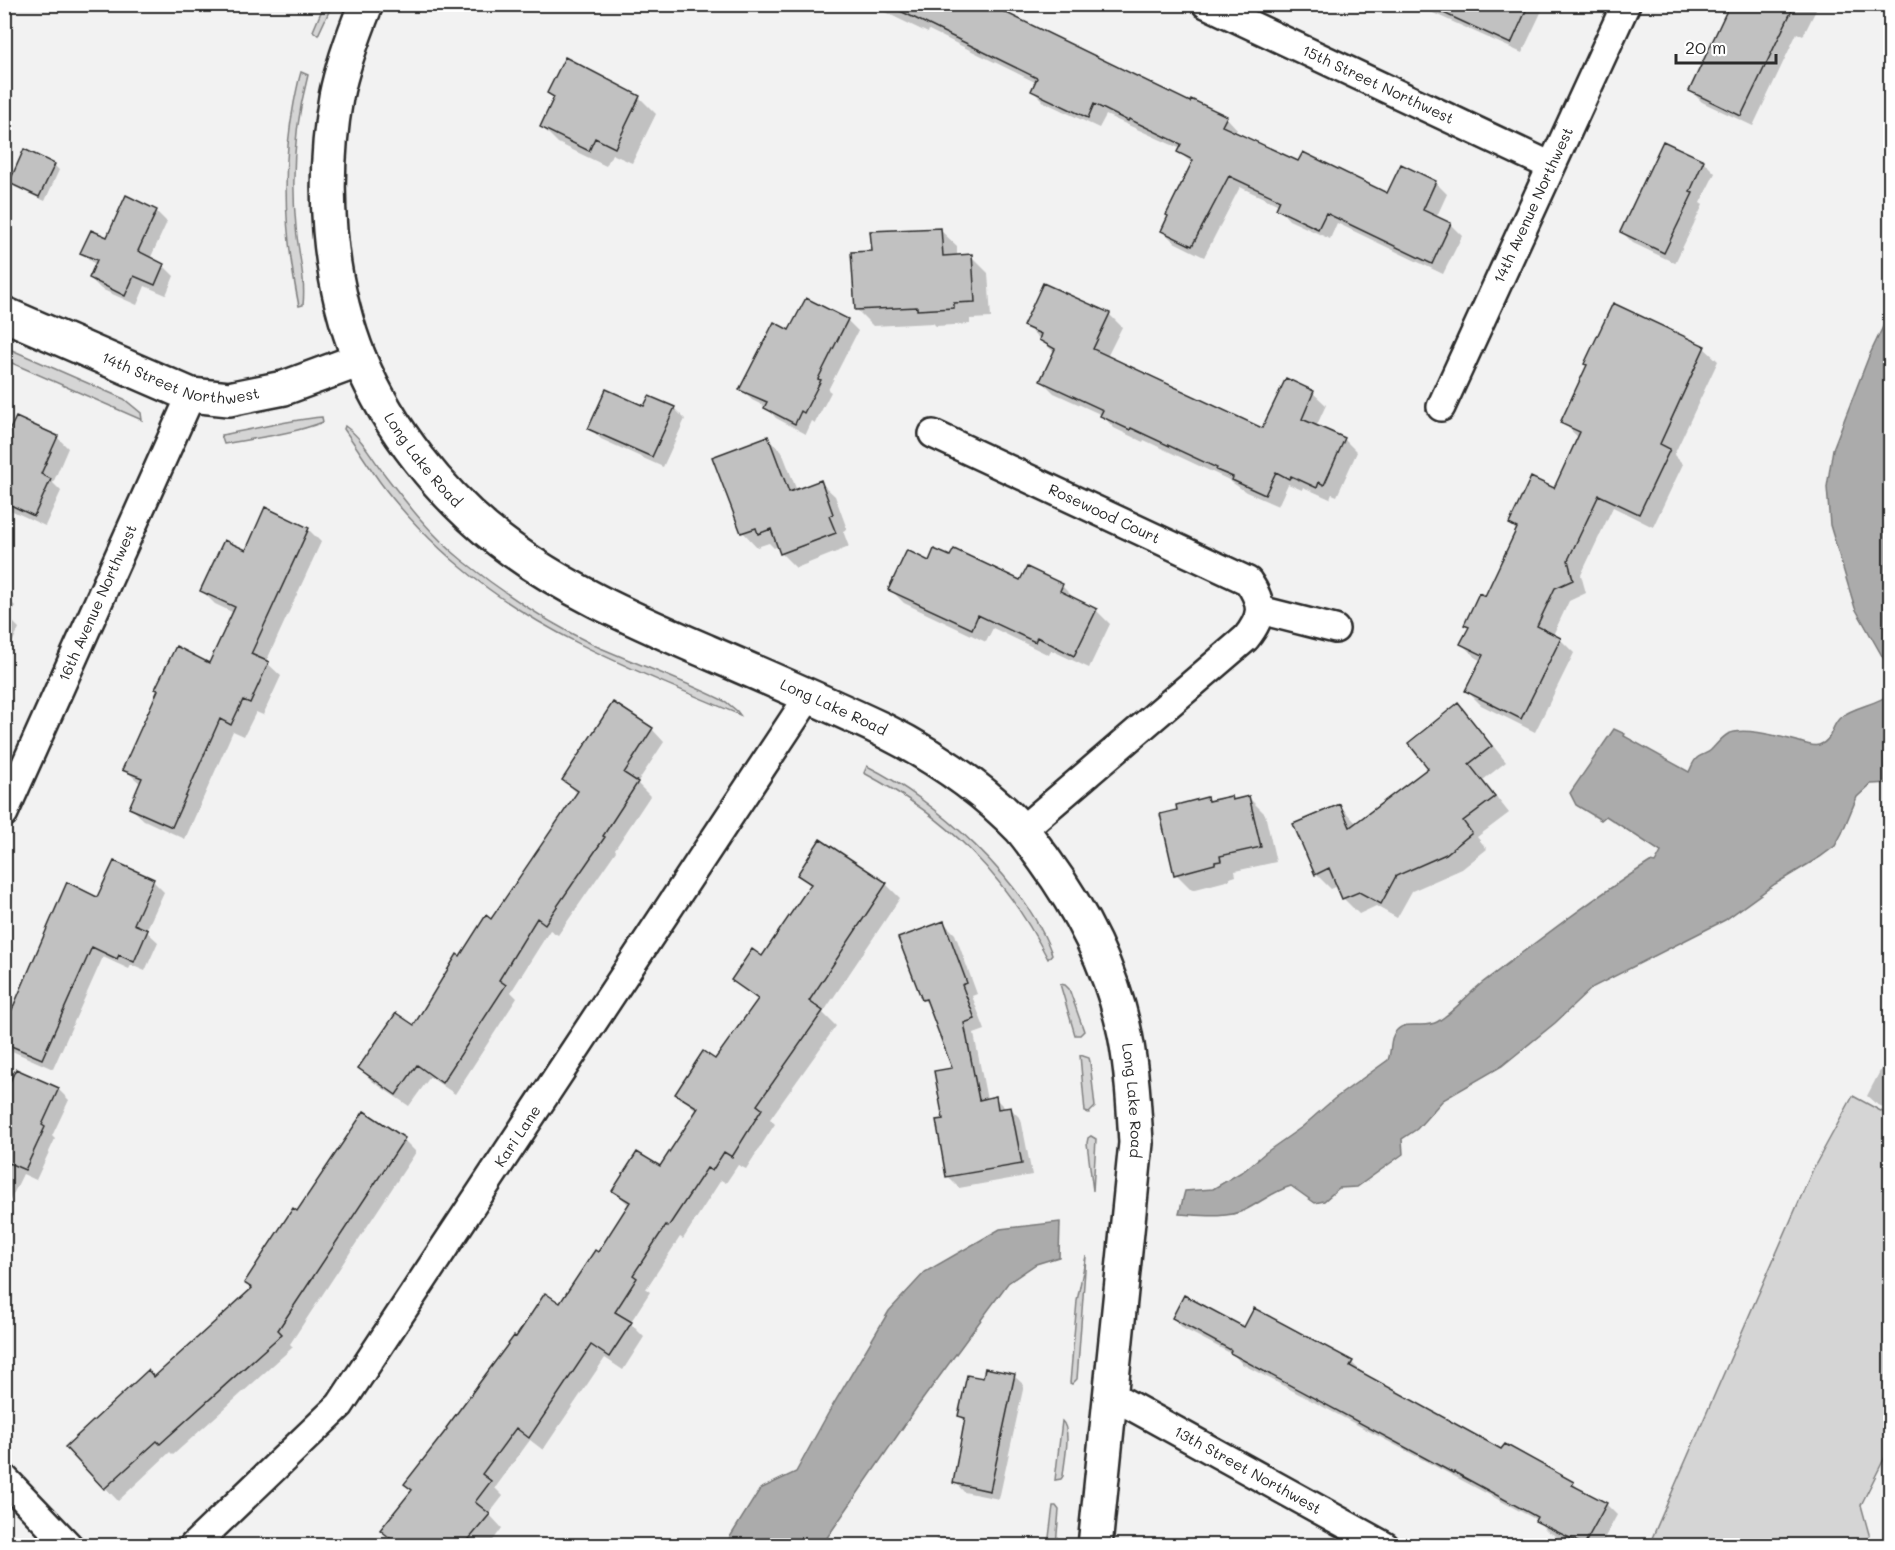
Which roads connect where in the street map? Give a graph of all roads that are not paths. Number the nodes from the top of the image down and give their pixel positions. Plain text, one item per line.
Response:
1 (366, 4) edge
2 (1206, 4) edge
3 (1626, 4) edge
4 (1551, 166) junction
5 (4, 314) edge
6 (360, 360) junction
7 (191, 395) junction
8 (1441, 407) dead end
9 (933, 434) dead end
10 (1260, 610) junction
11 (1335, 629) dead end
12 (809, 696) junction
13 (4, 813) edge
14 (1022, 830) junction
15 (1111, 1395) junction
16 (4, 1478) edge
17 (69, 1545) edge
18 (193, 1545) edge
19 (1095, 1545) edge
20 (1385, 1545) edge

1 - 6 street, Long Lake Road
2 - 4 street, 15th Street Northwest
3 - 4 street, 14th Avenue Northwest
4 - 8 street, 14th Avenue Northwest
5 - 7 street, 14th Street Northwest
6 - 7 street, 14th Street Northwest
6 - 12 street, Long Lake Road
7 - 13 street, 16th Avenue Northwest
9 - 10 street, Rosewood Court
10 - 11 street
10 - 14 street
12 - 14 street, Long Lake Road
12 - 18 street, Kari Lane
14 - 15 street, Long Lake Road
15 - 19 street, Long Lake Road
15 - 20 street, 13th Street Northwest
16 - 17 street

